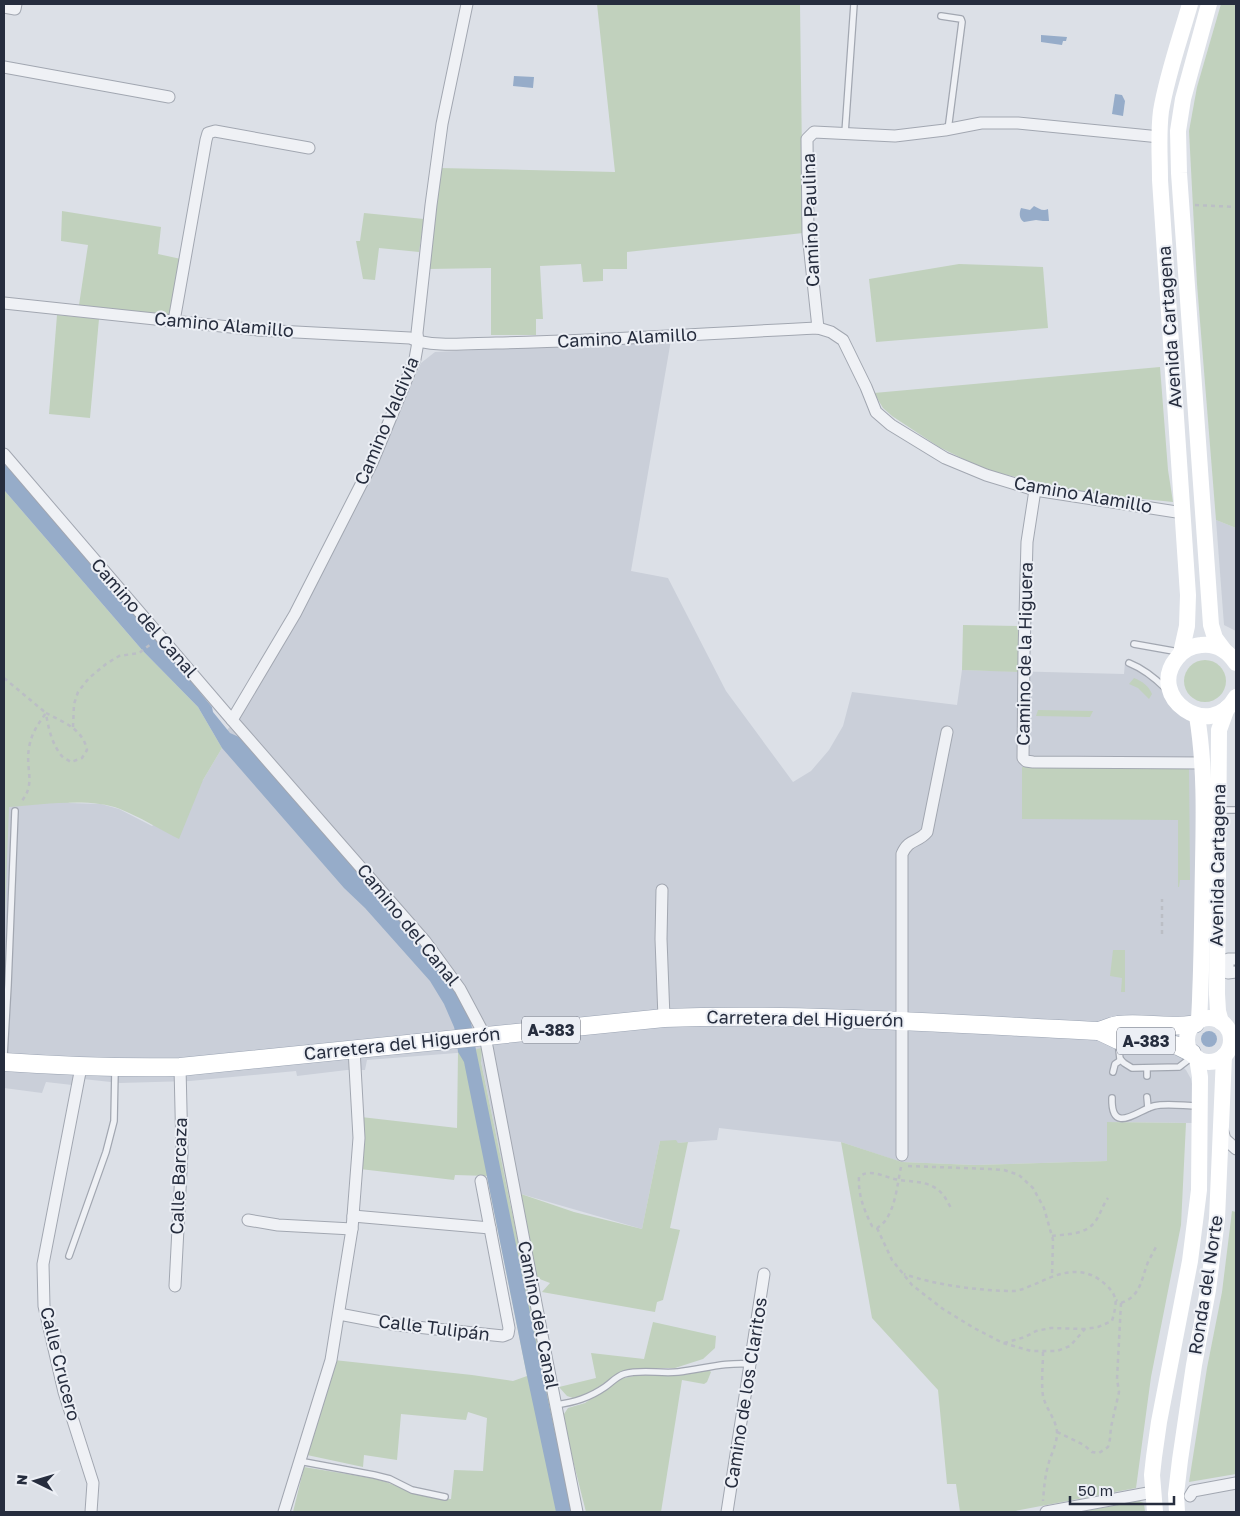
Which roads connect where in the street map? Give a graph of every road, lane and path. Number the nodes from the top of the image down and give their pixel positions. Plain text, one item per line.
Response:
1 (16, 4) edge
2 (467, 4) edge
3 (854, 4) edge
4 (1190, 4) edge
5 (1209, 4) edge
6 (4, 7) edge
7 (941, 16) dead end
8 (4, 67) edge
9 (169, 96) dead end
10 (948, 130) junction
11 (845, 134) junction
12 (1160, 137) junction
13 (309, 148) dead end
14 (1181, 204) junction
15 (1236, 207) edge
16 (4, 303) edge
17 (174, 321) junction
18 (818, 328) junction
19 (418, 342) junction
20 (4, 454) edge
21 (1035, 490) junction
22 (1182, 513) junction
23 (157, 640) dead end
24 (1134, 644) dead end
25 (1224, 650) junction
26 (1182, 653) junction
27 (1129, 663) dead end
28 (1236, 663) edge
29 (4, 678) edge
30 (1172, 694) junction
31 (1233, 703) edge
32 (46, 713) junction
33 (1197, 716) junction
34 (232, 720) junction
35 (72, 727) junction
36 (947, 732) dead end
37 (1203, 763) junction
38 (1220, 810) junction
39 (1236, 810) edge
40 (15, 811) joint
41 (662, 890) dead end
42 (1162, 899) dead end
43 (1162, 934) dead end
44 (1236, 959) edge
45 (1236, 972) edge
46 (664, 1018) junction
47 (902, 1021) junction
48 (1197, 1022) junction
49 (1228, 1025) edge
50 (1099, 1031) junction
51 (485, 1036) junction
52 (1118, 1040) junction
53 (354, 1049) junction
54 (1230, 1049) edge
55 (1195, 1055) junction
56 (4, 1056) edge
57 (1121, 1060) junction
58 (4, 1062) edge
59 (81, 1067) junction
60 (180, 1067) junction
61 (114, 1068) junction
62 (1147, 1068) junction
63 (1113, 1072) dead end
64 (1147, 1076) dead end
65 (1147, 1097) dead end
66 (1112, 1098) dead end
67 (1200, 1106) junction
68 (1148, 1108) junction
69 (1221, 1124) junction
70 (1235, 1147) edge
71 (901, 1160) junction
72 (898, 1180) junction
73 (481, 1181) dead end
74 (1108, 1198) dead end
75 (951, 1208) dead end
76 (353, 1216) junction
77 (248, 1220) dead end
78 (490, 1228) junction
79 (877, 1228) junction
80 (352, 1229) junction
81 (1052, 1236) junction
82 (1157, 1245) dead end
83 (69, 1256) dead end
84 (764, 1274) dead end
85 (904, 1274) junction
86 (1052, 1276) junction
87 (175, 1286) dead end
88 (1115, 1300) junction
89 (1121, 1303) junction
90 (338, 1314) junction
91 (1085, 1328) junction
92 (1003, 1343) junction
93 (1043, 1352) junction
94 (750, 1364) junction
95 (556, 1405) junction
96 (1057, 1432) junction
97 (299, 1461) junction
98 (1236, 1483) edge
99 (1153, 1492) junction
100 (1186, 1493) junction
101 (446, 1498) dead end
102 (1045, 1509) edge
103 (92, 1512) edge
104 (284, 1512) edge
105 (577, 1512) edge
106 (727, 1512) edge
107 (1155, 1512) edge
108 (1177, 1512) edge

1 - 6 street
2 - 19 street, Camino Valdivia
3 - 11 lane
4 - 12 main road, Avenida Cartagena
5 - 14 main road, Avenida Cartagena
7 - 10 lane
8 - 9 street
10 - 11 street, Camino Paulina
10 - 12 street, Camino Paulina
11 - 18 street, Camino Paulina
12 - 22 main road, Avenida Cartagena
13 - 17 street
14 - 15 path
14 - 25 main road, Avenida Cartagena
16 - 17 street, Camino Alamillo
17 - 19 street, Camino Alamillo
18 - 19 street, Camino Alamillo
18 - 21 street, Camino Alamillo
19 - 34 street, Camino Valdivia
20 - 34 street, Camino del Canal
21 - 22 street, Camino Alamillo
21 - 37 street, Camino de la Higuera
22 - 26 main road, Avenida Cartagena
23 - 35 path
24 - 26 lane
25 - 26 main road
25 - 28 main road, Avenida Cartagena
26 - 30 main road, Avenida Cartagena
27 - 30 lane
29 - 32 path
30 - 33 main road
31 - 33 main road
31 - 38 main road, Avenida Cartagena
32 - 35 path
32 - 35 path
32 - 40 path
33 - 37 main road, Avenida Cartagena
34 - 51 street, Camino del Canal
36 - 47 street
37 - 48 main road, Avenida Cartagena
38 - 39 lane
38 - 49 main road, Avenida Cartagena
40 - 56 lane
41 - 46 street
42 - 43 path
44 - 45 street
46 - 47 main road, Carretera del Higuerón / A-383
46 - 51 main road, Carretera del Higuerón / A-383
47 - 50 main road, Carretera del Higuerón / A-383
47 - 71 street
48 - 49 main road
48 - 50 main road, A-383
48 - 55 main road
49 - 54 main road
50 - 52 main road, A-383
51 - 53 main road, Carretera del Higuerón / A-383
51 - 95 street, Camino del Canal
52 - 55 main road, A-383
52 - 57 lane
53 - 60 main road, Carretera del Higuerón / A-383
53 - 76 street
54 - 55 main road
54 - 69 main road, Ronda del Norte
55 - 62 lane
55 - 67 main road, Ronda del Norte
57 - 62 lane
57 - 63 lane
58 - 59 main road, Carretera del Higuerón / A-383
59 - 61 main road, Carretera del Higuerón / A-383
59 - 103 street, Calle Crucero
60 - 61 main road, Carretera del Higuerón / A-383
60 - 87 street, Calle Barcaza
61 - 83 lane
62 - 64 lane
65 - 68 lane
66 - 68 lane
67 - 68 lane
67 - 99 main road, Ronda del Norte
69 - 70 street
69 - 100 main road, Ronda del Norte
71 - 72 path
71 - 81 path
72 - 75 path
72 - 79 path
72 - 79 path
73 - 78 street
74 - 81 path
76 - 78 street
76 - 80 street
77 - 80 street
78 - 90 street, Calle Tulipán
79 - 85 path
80 - 90 street
81 - 86 path
82 - 89 path
84 - 94 street, Camino de los Claritos
85 - 86 path
85 - 92 path
86 - 88 path
88 - 89 path
88 - 91 path
89 - 96 path
90 - 97 street
91 - 92 path
91 - 93 path
92 - 93 path
93 - 96 path
94 - 95 lane
94 - 106 street, Camino de los Claritos
95 - 105 street, Camino del Canal
96 - 102 path
97 - 101 lane
97 - 104 street
98 - 100 street
99 - 102 street
99 - 107 main road, Ronda del Norte
100 - 108 main road, Ronda del Norte

